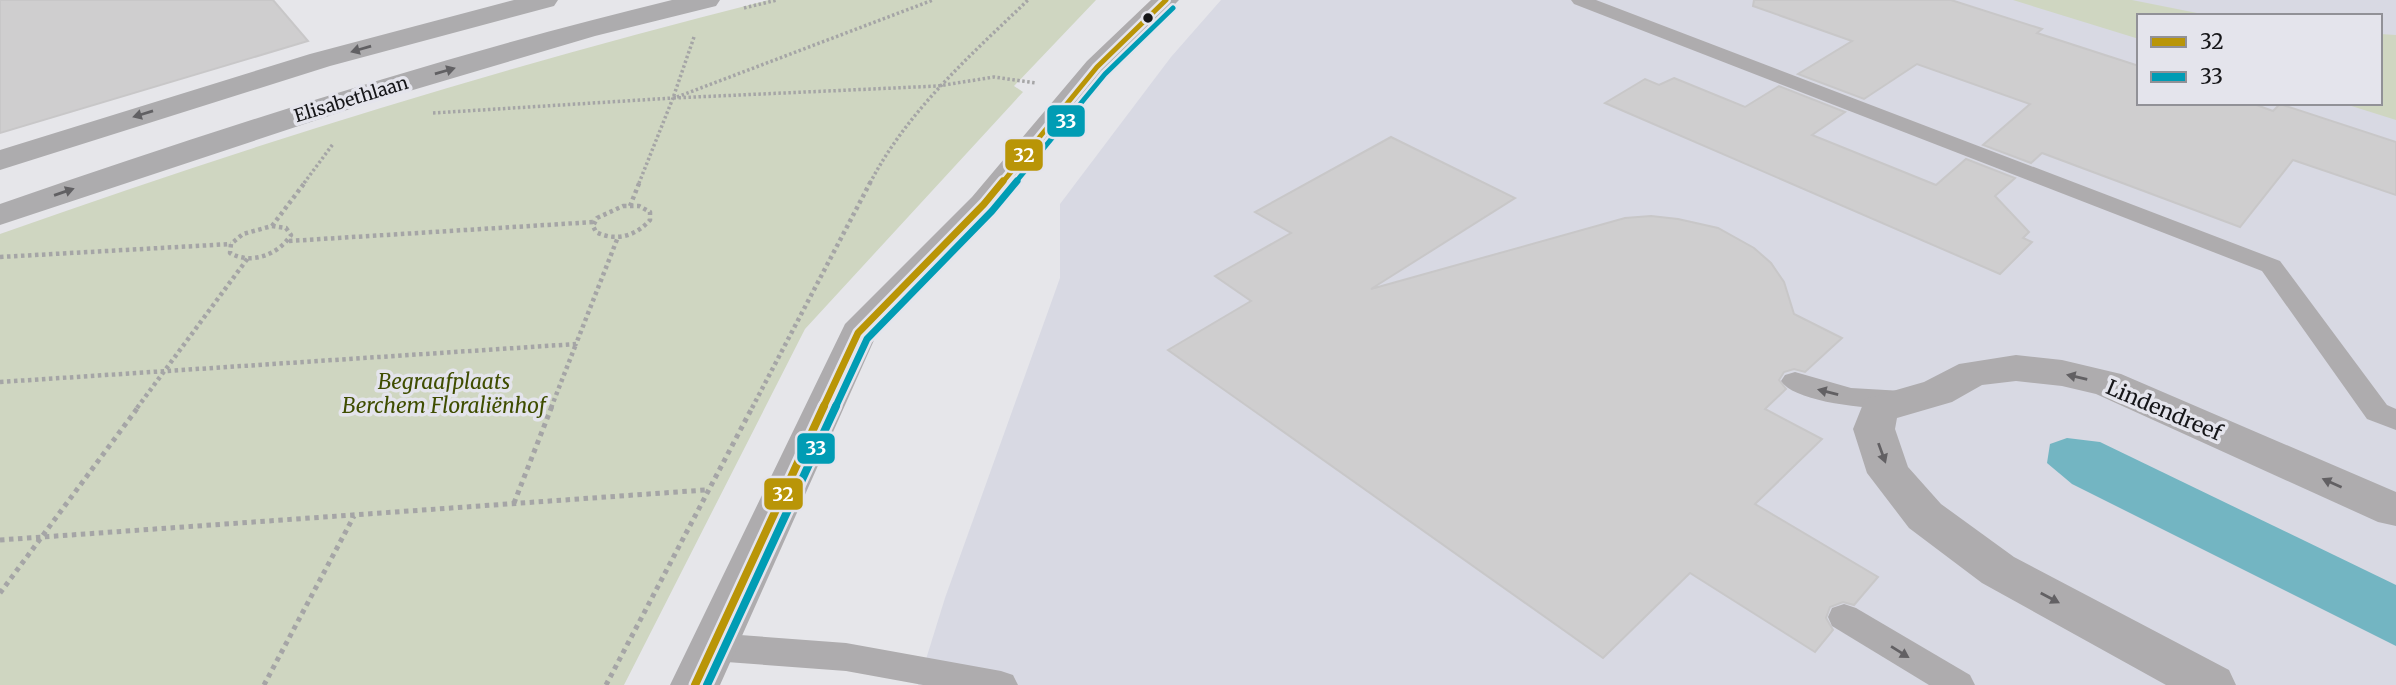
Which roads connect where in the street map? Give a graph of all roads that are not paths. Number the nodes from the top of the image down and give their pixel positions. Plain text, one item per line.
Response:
1 (545, 0) edge
2 (707, 0) edge
3 (1166, 0) edge
4 (1580, 0) edge
5 (0, 160) edge
6 (0, 215) edge
7 (1795, 381) dead end
8 (1912, 399) junction
9 (2396, 420) edge
10 (2394, 510) dead end
11 (1843, 617) dead end
12 (713, 647) junction
13 (695, 685) edge
14 (1002, 685) edge
15 (1958, 685) edge
16 (2211, 685) edge

1 -> 5 main road
6 -> 2 main road, Elisabethlaan
3 - 12 street
4 - 9 lane
8 -> 7 lane
10 -> 8 street, Lindendreef
8 -> 16 street, Lindendreef
11 -> 15 lane
12 - 13 street
12 - 14 lane

